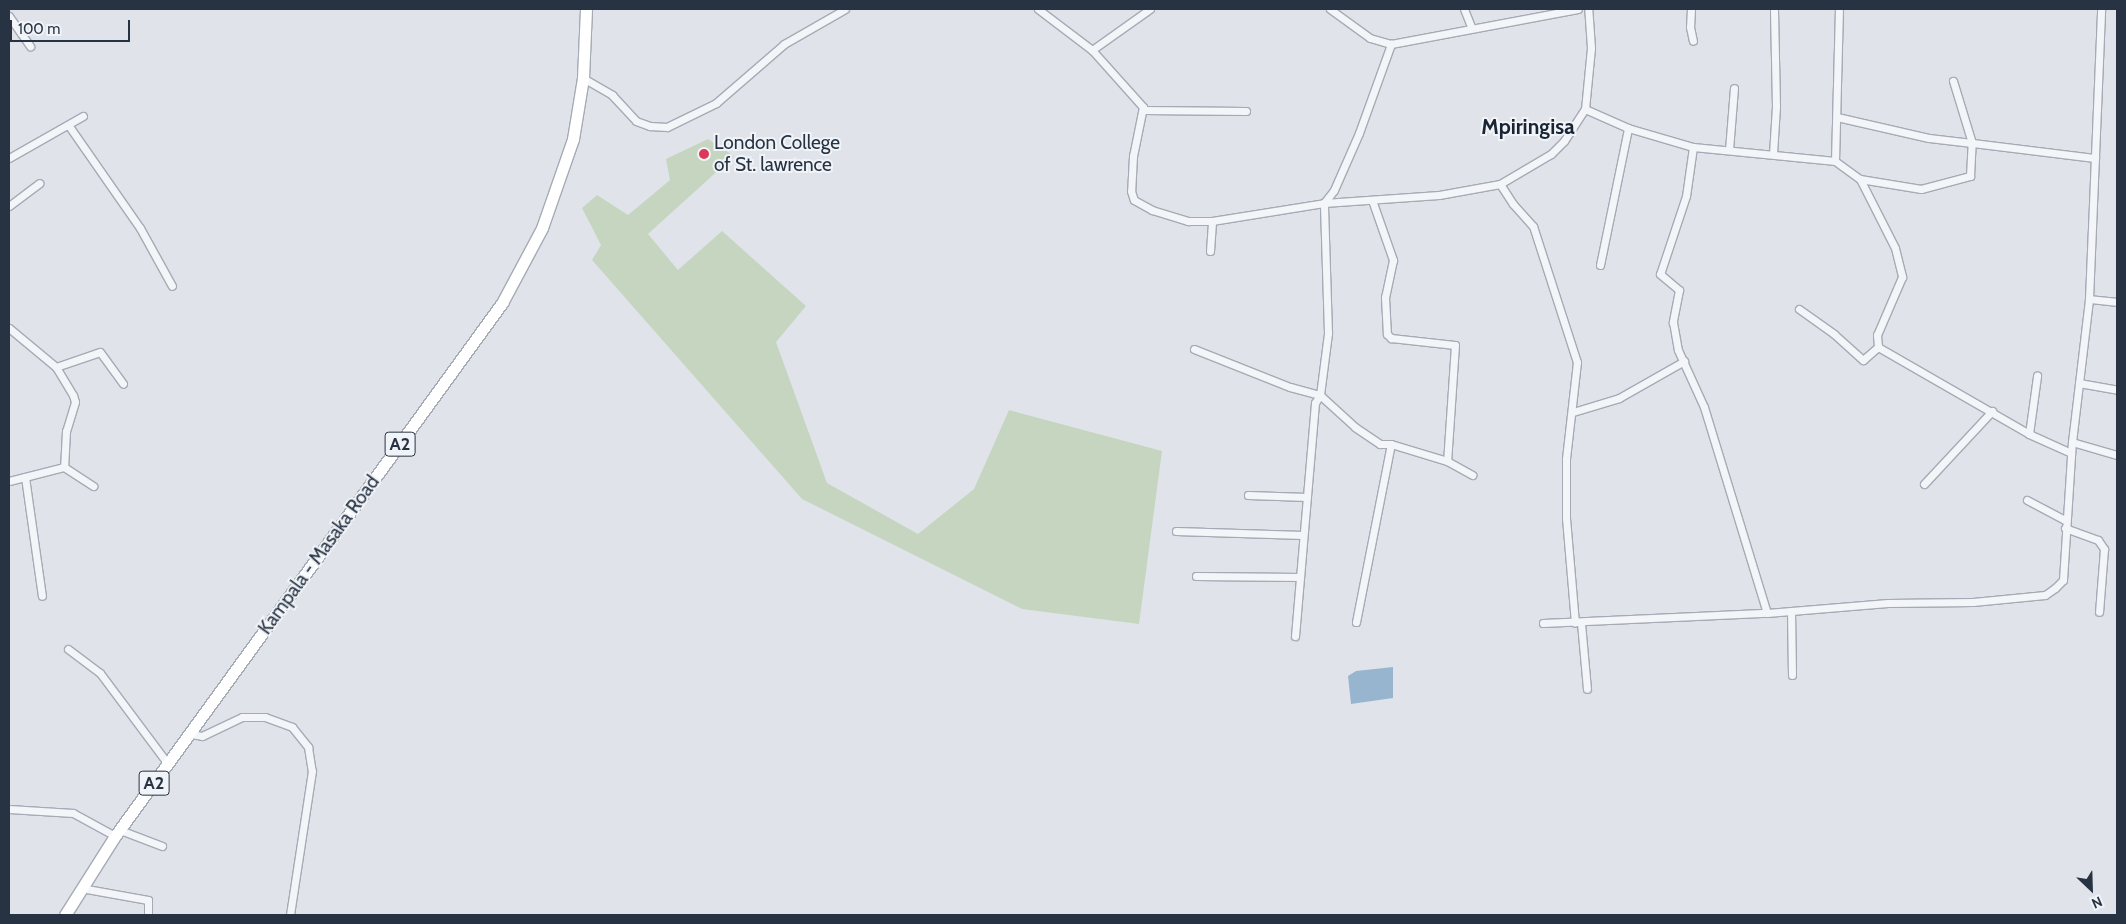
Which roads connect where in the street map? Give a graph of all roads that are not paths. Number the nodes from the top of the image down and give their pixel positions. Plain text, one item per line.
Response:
1 (586, 9) edge
2 (845, 9) edge
3 (1038, 9) edge
4 (1150, 9) edge
5 (1330, 9) edge
6 (1464, 9) edge
7 (1578, 9) edge
8 (1588, 9) edge
9 (1691, 9) edge
10 (1774, 9) edge
11 (1839, 9) edge
12 (2101, 9) edge
13 (9, 16) edge
14 (1471, 26) junction
15 (1693, 41) dead end
16 (1391, 44) junction
17 (30, 46) dead end
18 (1092, 50) junction
19 (583, 78) junction
20 (1952, 82) dead end
21 (1734, 88) dead end
22 (1585, 109) junction
23 (1144, 110) junction
24 (1246, 111) dead end
25 (83, 116) dead end
26 (1837, 117) junction
27 (69, 126) junction
28 (1628, 128) junction
29 (1972, 143) junction
30 (1693, 147) junction
31 (1729, 150) junction
32 (1773, 154) junction
33 (9, 158) edge
34 (2095, 158) junction
35 (1835, 161) junction
36 (1860, 179) junction
37 (39, 183) dead end
38 (1500, 184) junction
39 (1372, 200) junction
40 (1324, 203) junction
41 (9, 206) edge
42 (1212, 221) junction
43 (1210, 251) dead end
44 (1600, 265) dead end
45 (172, 286) dead end
46 (2089, 299) junction
47 (2117, 302) edge
48 (1799, 309) dead end
49 (9, 328) edge
50 (1878, 347) junction
51 (1194, 349) dead end
52 (1684, 361) junction
53 (56, 367) junction
54 (2037, 376) dead end
55 (2079, 383) junction
56 (123, 384) dead end
57 (2117, 390) edge
58 (1320, 395) junction
59 (1992, 411) junction
60 (1573, 412) junction
61 (2029, 434) junction
62 (2072, 442) junction
63 (1391, 444) junction
64 (2071, 454) junction
65 (2117, 455) edge
66 (1447, 461) junction
67 (64, 467) junction
68 (1472, 475) dead end
69 (25, 477) junction
70 (9, 480) edge
71 (1924, 484) dead end
72 (94, 486) dead end
73 (1248, 494) dead end
74 (1306, 497) junction
75 (2027, 500) dead end
76 (2065, 520) junction
77 (2065, 528) junction
78 (1176, 531) dead end
79 (1303, 534) junction
80 (1196, 576) dead end
81 (1300, 577) junction
82 (42, 596) dead end
83 (1791, 611) junction
84 (2099, 612) dead end
85 (1766, 613) junction
86 (1356, 622) dead end
87 (1543, 623) dead end
88 (1578, 623) junction
89 (1295, 636) dead end
90 (68, 649) dead end
91 (1792, 675) dead end
92 (1588, 689) dead end
93 (190, 734) junction
94 (168, 764) junction
95 (9, 809) edge
96 (117, 833) junction
97 (162, 846) dead end
98 (81, 888) junction
99 (65, 915) edge
100 (148, 915) edge
101 (290, 915) edge

1 - 19 main road, Kampala - Masaka Road / A2
2 - 19 street
3 - 18 street
4 - 18 street
5 - 16 street
6 - 14 street
7 - 14 street
8 - 22 street
9 - 15 street
10 - 32 street
11 - 26 street
12 - 34 street
13 - 17 street
14 - 16 street
16 - 40 street
18 - 23 street
19 - 93 main road, Kampala - Masaka Road / A2
20 - 29 street
21 - 31 street
22 - 28 street
22 - 38 street
23 - 24 street
23 - 42 street
25 - 27 street
26 - 29 street
26 - 35 street
27 - 33 street
27 - 45 street
28 - 30 street
28 - 44 street
29 - 34 street
29 - 36 street
30 - 31 street
30 - 52 street
31 - 32 street
32 - 35 street
34 - 46 street
35 - 36 street
36 - 50 street
37 - 41 street
38 - 39 street
38 - 60 street
39 - 40 street
39 - 66 street
40 - 42 street
40 - 58 street
42 - 43 street
46 - 47 street
46 - 55 street
48 - 50 street
49 - 53 street
50 - 59 street
51 - 58 street
52 - 60 street
52 - 85 street
53 - 56 street
53 - 67 street
54 - 61 street
55 - 57 street
55 - 62 street
58 - 63 street
58 - 74 street
59 - 61 street
59 - 71 street
60 - 88 street
61 - 64 street
62 - 64 street
62 - 65 street
63 - 66 street
63 - 86 street
64 - 76 street
66 - 68 street
67 - 69 street
67 - 72 street
69 - 70 street
69 - 82 street
73 - 74 street
74 - 79 street
75 - 76 street
76 - 77 street
77 - 83 street
77 - 84 street
78 - 79 street
79 - 81 street
80 - 81 street
81 - 89 street
83 - 85 street
83 - 91 street
85 - 88 street
87 - 88 street
88 - 92 street
90 - 94 street
93 - 94 main road, Kampala - Masaka Road / A2
93 - 101 street
94 - 96 main road, Kampala - Masaka Road / A2
95 - 96 street
96 - 97 street
96 - 98 main road, Kampala - Masaka Road / A2
98 - 99 main road, Kampala - Masaka Road / A2
98 - 100 street

